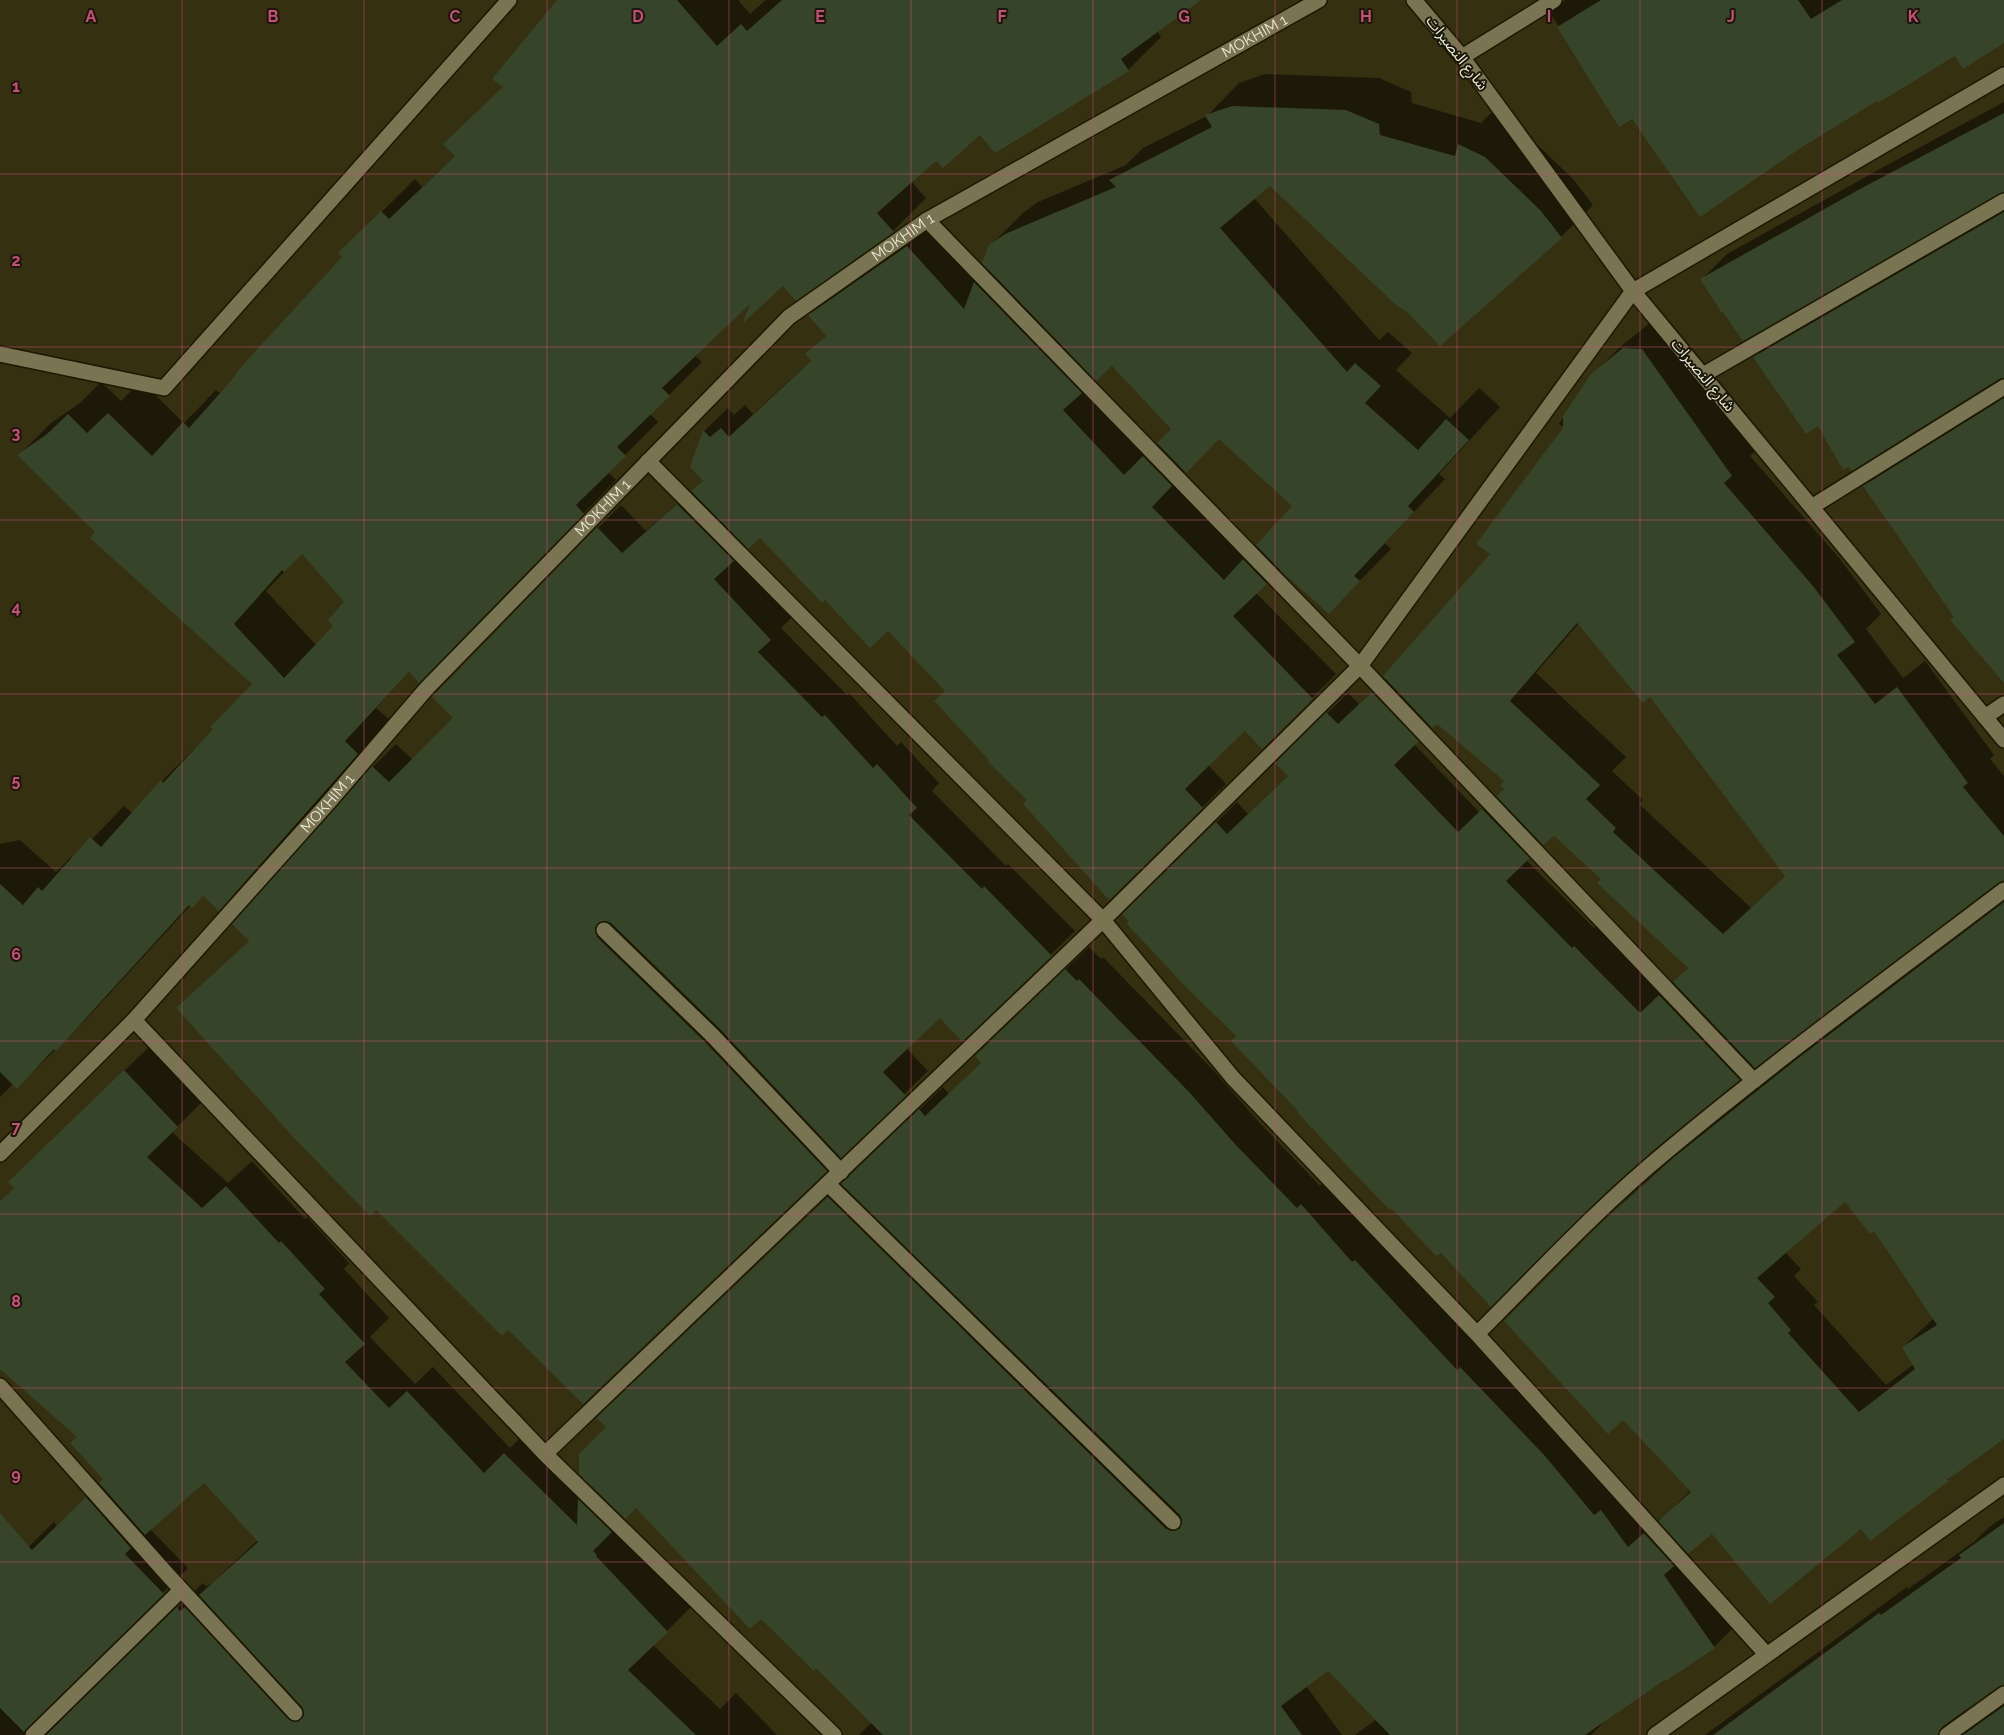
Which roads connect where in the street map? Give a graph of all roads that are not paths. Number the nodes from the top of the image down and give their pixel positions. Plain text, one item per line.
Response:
1 (509, 0) edge
2 (1318, 0) edge
3 (1414, 0) edge
4 (1554, 0) edge
5 (1462, 57) junction
6 (2004, 75) edge
7 (2004, 201) edge
8 (926, 220) junction
9 (1633, 291) junction
10 (0, 354) edge
11 (1703, 375) junction
12 (2004, 387) edge
13 (648, 461) junction
14 (1813, 506) junction
15 (1360, 666) junction
16 (2004, 704) edge
17 (1985, 717) junction
18 (2004, 740) edge
19 (2004, 890) edge
20 (1103, 920) junction
21 (604, 930) dead end
22 (134, 1020) junction
23 (1754, 1081) junction
24 (0, 1154) edge
25 (841, 1172) junction
26 (828, 1184) junction
27 (1477, 1334) junction
28 (0, 1386) edge
29 (545, 1454) junction
30 (2004, 1485) edge
31 (1173, 1522) dead end
32 (181, 1590) junction
33 (1767, 1655) junction
34 (2004, 1694) edge
35 (295, 1713) dead end
36 (33, 1735) edge
37 (834, 1735) edge
38 (1655, 1735) edge
39 (1947, 1735) edge

1 - 10 street
2 - 8 street, MOKHIM 1
3 - 5 street, شارع النصيرات
4 - 5 street
5 - 9 street, شارع النصيرات
6 - 9 street
7 - 11 street
8 - 13 street, MOKHIM 1
8 - 15 street
9 - 11 street, شارع النصيرات
9 - 15 street
11 - 14 street, شارع النصيرات
12 - 14 street
13 - 20 street
13 - 22 street, MOKHIM 1
14 - 17 street, شارع النصيرات
15 - 20 street
15 - 23 street
16 - 17 street
17 - 18 street, شارع النصيرات
19 - 23 street
20 - 25 street
20 - 27 street
21 - 25 street
22 - 24 street, MOKHIM 1
22 - 29 street
23 - 27 street
25 - 26 street
26 - 29 street
26 - 31 street
27 - 33 street
28 - 32 street
29 - 37 street
30 - 33 street
32 - 35 street
32 - 36 street
33 - 38 street
34 - 39 street

